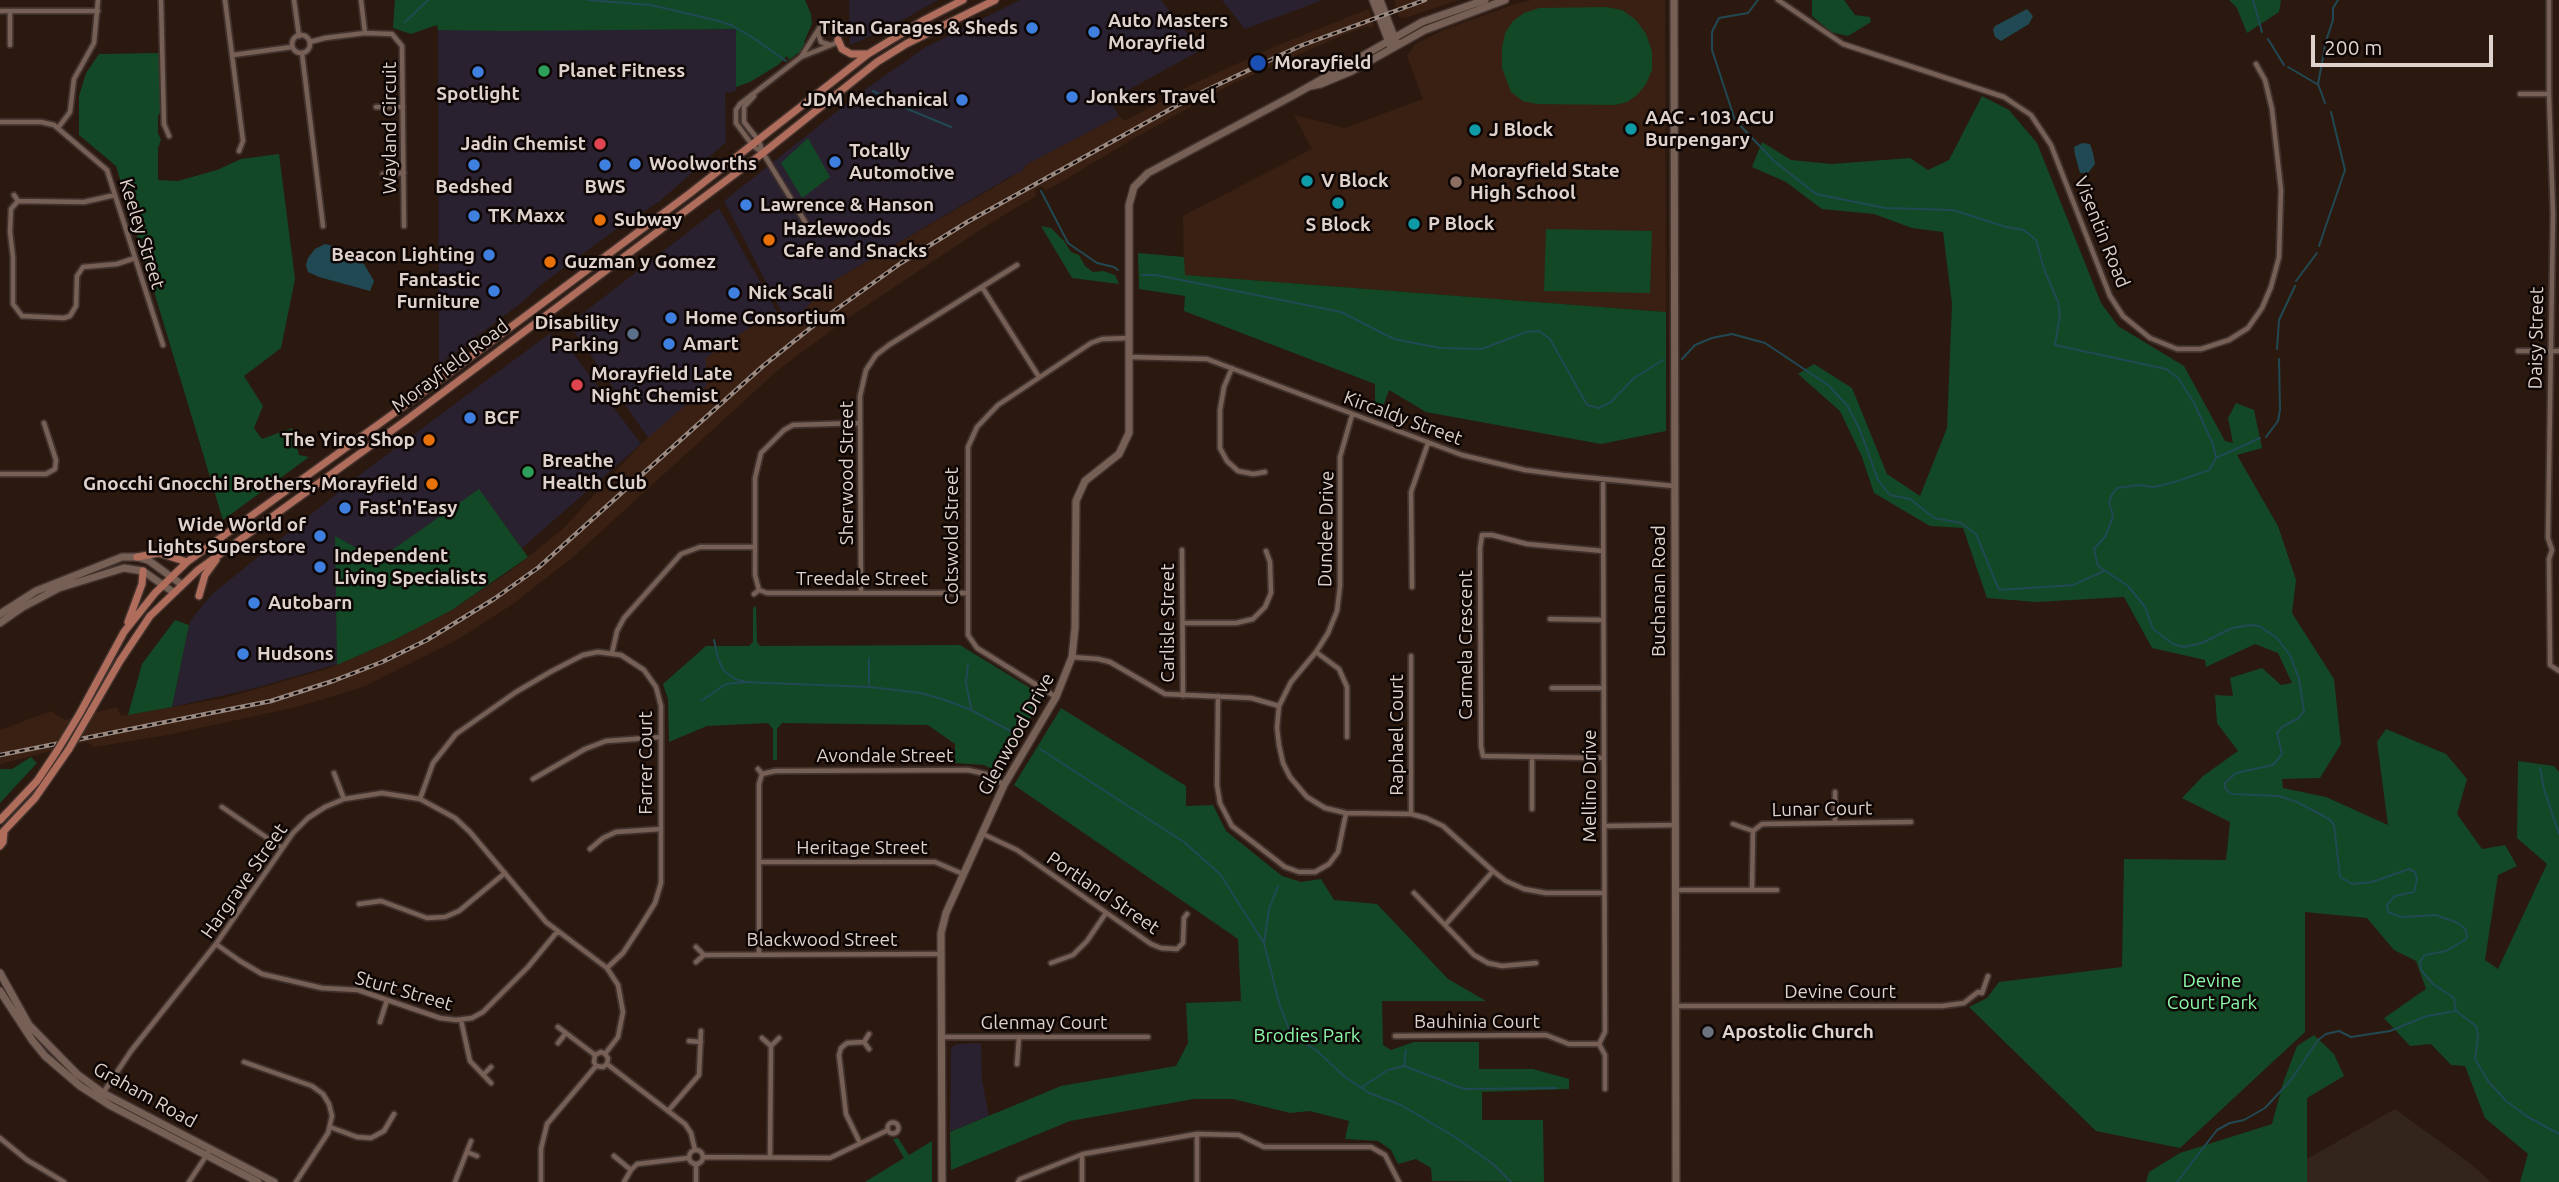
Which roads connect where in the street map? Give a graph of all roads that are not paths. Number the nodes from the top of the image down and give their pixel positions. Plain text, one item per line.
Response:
1 (98, 0) edge
2 (161, 0) edge
3 (225, 0) edge
4 (294, 0) edge
5 (361, 0) edge
6 (962, 0) edge
7 (995, 0) edge
8 (1373, 0) edge
9 (1380, 0) edge
10 (1485, 0) edge
11 (1505, 0) edge
12 (1674, 0) edge
13 (1778, 0) edge
14 (2549, 0) edge
15 (98, 10) junction
16 (0, 11) edge
17 (10, 11) junction
18 (818, 32) junction
19 (365, 33) junction
20 (299, 36) junction
21 (838, 40) junction
22 (310, 42) junction
23 (1393, 43) junction
24 (10, 45) dead end
25 (831, 45) junction
26 (292, 47) junction
27 (302, 54) junction
28 (868, 54) junction
29 (233, 55) junction
30 (801, 57) junction
31 (2256, 64) dead end
32 (2520, 94) dead end
33 (2549, 94) junction
34 (376, 107) dead end
35 (403, 107) junction
36 (0, 122) edge
37 (58, 128) junction
38 (169, 136) dead end
39 (756, 144) junction
40 (2552, 147) junction
41 (2559, 147) edge
42 (239, 151) dead end
43 (763, 153) junction
44 (404, 173) junction
45 (383, 174) dead end
46 (14, 195) dead end
47 (115, 195) junction
48 (18, 201) junction
49 (2556, 214) edge
50 (323, 226) dead end
51 (404, 226) dead end
52 (821, 232) dead end
53 (135, 258) junction
54 (1017, 265) dead end
55 (2551, 282) junction
56 (2559, 282) edge
57 (982, 287) junction
58 (1129, 338) junction
59 (163, 345) dead end
60 (2518, 351) dead end
61 (2550, 351) junction
62 (2559, 351) edge
63 (1129, 357) junction
64 (1232, 368) junction
65 (1039, 377) junction
66 (1352, 415) junction
67 (44, 423) dead end
68 (860, 423) junction
69 (1428, 443) junction
70 (1265, 472) dead end
71 (0, 474) edge
72 (1604, 480) junction
73 (1674, 486) junction
74 (755, 547) junction
75 (1182, 550) dead end
76 (2552, 550) junction
77 (2559, 550) edge
78 (1266, 551) dead end
79 (1603, 551) junction
80 (220, 553) junction
81 (137, 557) junction
82 (187, 562) junction
83 (143, 571) junction
84 (172, 577) junction
85 (164, 584) junction
86 (181, 584) junction
87 (1412, 587) dead end
88 (758, 590) junction
89 (173, 592) junction
90 (861, 593) junction
91 (967, 593) junction
92 (754, 594) dead end
93 (199, 596) dead end
94 (0, 614) edge
95 (1550, 619) dead end
96 (1604, 620) junction
97 (0, 623) edge
98 (1183, 623) junction
99 (124, 632) junction
100 (1316, 652) junction
101 (612, 653) junction
102 (1411, 656) dead end
103 (1072, 657) junction
104 (2559, 671) edge
105 (1552, 688) dead end
106 (1604, 688) junction
107 (1183, 696) junction
108 (1217, 696) junction
109 (1056, 697) junction
110 (1279, 706) junction
111 (661, 737) junction
112 (1347, 737) dead end
113 (1532, 758) junction
114 (1604, 758) junction
115 (334, 773) dead end
116 (533, 779) dead end
117 (1004, 785) junction
118 (1835, 792) dead end
119 (344, 799) junction
120 (420, 799) junction
121 (222, 807) dead end
122 (1532, 809) dead end
123 (1346, 813) junction
124 (1411, 814) junction
125 (0, 820) edge
126 (1911, 822) dead end
127 (1835, 823) junction
128 (1733, 824) dead end
129 (1676, 825) junction
130 (1604, 826) junction
131 (661, 829) junction
132 (1753, 831) junction
133 (2, 833) edge
134 (982, 834) junction
135 (0, 846) edge
136 (282, 848) junction
137 (590, 849) dead end
138 (759, 862) junction
139 (1493, 871) junction
140 (505, 873) junction
141 (963, 874) junction
142 (1676, 890) junction
143 (1752, 890) junction
144 (1777, 890) dead end
145 (1414, 892) dead end
146 (1604, 893) junction
147 (359, 904) dead end
148 (1106, 913) junction
149 (1187, 914) dead end
150 (1446, 924) junction
151 (557, 932) junction
152 (216, 944) junction
153 (696, 947) dead end
154 (704, 954) junction
155 (760, 954) junction
156 (940, 954) junction
157 (695, 962) dead end
158 (1051, 963) dead end
159 (1536, 963) dead end
160 (607, 968) junction
161 (0, 973) edge
162 (1988, 976) dead end
163 (0, 991) edge
164 (387, 999) junction
165 (1677, 1006) junction
166 (461, 1020) junction
167 (380, 1022) dead end
168 (558, 1027) dead end
169 (701, 1031) dead end
170 (566, 1033) junction
171 (869, 1034) dead end
172 (1395, 1036) dead end
173 (940, 1037) junction
174 (1019, 1037) junction
175 (1148, 1037) dead end
176 (762, 1038) dead end
177 (779, 1038) dead end
178 (689, 1041) dead end
179 (701, 1042) junction
180 (863, 1042) junction
181 (558, 1043) dead end
182 (1599, 1044) junction
183 (771, 1046) junction
184 (869, 1049) dead end
185 (605, 1054) junction
186 (595, 1055) junction
187 (244, 1062) dead end
188 (607, 1064) junction
189 (1017, 1064) dead end
190 (596, 1066) junction
191 (491, 1067) dead end
192 (483, 1075) junction
193 (491, 1083) dead end
194 (1605, 1089) dead end
195 (101, 1096) junction
196 (668, 1111) junction
197 (394, 1114) dead end
198 (330, 1127) junction
199 (888, 1130) dead end
200 (1197, 1135) junction
201 (0, 1138) edge
202 (471, 1141) dead end
203 (860, 1143) junction
204 (695, 1150) junction
205 (209, 1152) junction
206 (467, 1152) junction
207 (1082, 1155) junction
208 (477, 1156) dead end
209 (614, 1156) dead end
210 (703, 1157) junction
211 (688, 1158) junction
212 (770, 1158) junction
213 (696, 1165) junction
214 (631, 1170) junction
215 (64, 1182) edge
216 (190, 1182) edge
217 (258, 1182) edge
218 (274, 1182) edge
219 (296, 1182) edge
220 (455, 1182) edge
221 (541, 1182) edge
222 (624, 1182) edge
223 (696, 1182) edge
224 (942, 1182) edge
225 (1018, 1182) edge
226 (1082, 1182) edge
227 (1197, 1182) edge
228 (1399, 1182) edge
229 (1675, 1182) edge

1 - 15 street
2 - 38 street
3 - 29 street
4 - 20 street
5 - 19 street
6 - 28 main road, Morayfield Road
7 - 43 main road, Morayfield Road
8 - 23 main road
9 - 23 main road
10 - 23 main road
11 - 23 main road
12 - 73 main road, Buchanan Road
13 - 31 street, Visentin Road
14 - 33 street, Daisy Street
15 - 17 street
15 - 37 street
16 - 17 street
17 - 24 street
18 - 21 street
18 - 25 street
18 - 30 street
19 - 22 street, Wayland Circuit
19 - 35 street, Wayland Circuit
20 - 22 street
20 - 26 street
21 - 25 street
21 - 28 main road
22 - 27 street
23 - 58 main road, Glenwood Drive
25 - 30 street
26 - 27 street
26 - 29 street
27 - 50 street
28 - 39 main road, Morayfield Road
29 - 42 street
30 - 39 street
32 - 33 street
33 - 40 street, Daisy Street
34 - 35 street
35 - 44 street, Wayland Circuit
36 - 37 street
37 - 47 street, Keeley Street
39 - 43 street
39 - 82 main road, Morayfield Road
40 - 41 street
40 - 49 street, Daisy Street
43 - 52 street
43 - 80 main road, Morayfield Road
44 - 45 street
44 - 51 street, Wayland Circuit
46 - 48 street
47 - 48 street
47 - 53 street, Keeley Street
48 - 53 street
49 - 55 street, Daisy Street
53 - 59 street, Keeley Street
54 - 57 street, Sherwood Street
55 - 56 street
55 - 61 street, Daisy Street
57 - 65 street
57 - 68 street, Sherwood Street
58 - 63 main road, Glenwood Drive
58 - 65 street, Cotswold Street
60 - 61 street
61 - 62 street
61 - 76 street, Daisy Street
63 - 64 street, Kircaldy Street
63 - 103 main road, Glenwood Drive
64 - 66 street, Kircaldy Street
64 - 70 street
65 - 91 street, Cotswold Street
66 - 69 street, Kircaldy Street
66 - 100 street, Dundee Drive
67 - 71 street
68 - 74 street
68 - 90 street, Sherwood Street
69 - 72 street, Kircaldy Street
69 - 87 street
72 - 73 street, Kircaldy Street
72 - 79 street, Mellino Drive
73 - 129 main road, Buchanan Road
74 - 88 street
74 - 101 street
75 - 98 street, Carlisle Street
76 - 77 street
76 - 104 street, Daisy Street
78 - 98 street
79 - 96 street, Mellino Drive
79 - 113 street, Carmela Crescent
80 - 86 main road, Morayfield Road
80 - 93 main road
81 - 82 main road
81 - 84 main road
81 - 94 main road
82 - 84 main road, Morayfield Road
83 - 85 main road
83 - 97 main road
83 - 99 main road
84 - 85 main road, Morayfield Road
84 - 86 main road
85 - 89 main road
85 - 99 main road, Morayfield Road
86 - 89 main road, Morayfield Road
88 - 90 street, Treedale Street
88 - 92 street
89 - 133 main road, Morayfield Road, bridge
90 - 91 street, Treedale Street
91 - 109 street, Cotswold Street
95 - 96 street
96 - 106 street, Mellino Drive
98 - 107 street, Carlisle Street
99 - 125 main road, Morayfield Road, bridge
100 - 110 street, Dundee Drive
100 - 112 street
101 - 111 street, Farrer Court
101 - 120 street
102 - 124 street, Raphael Court
103 - 107 street
103 - 109 main road, Glenwood Drive
105 - 106 street
106 - 114 street, Mellino Drive
107 - 108 street
108 - 110 street
108 - 123 street
109 - 117 main road, Glenwood Drive
110 - 123 street, Dundee Drive
111 - 116 street
111 - 131 street, Farrer Court
113 - 114 street, Carmela Crescent
113 - 122 street
114 - 130 street, Mellino Drive
115 - 119 street
117 - 134 main road, Glenwood Drive
117 - 138 street, Avondale Street
118 - 127 street
119 - 120 street, Hargrave Street
119 - 136 street, Hargrave Street
120 - 140 street, Hargrave Street
121 - 136 street
123 - 124 street, Dundee Drive
124 - 139 street, Dundee Drive
126 - 127 street, Lunar Court
127 - 132 street, Lunar Court
128 - 132 street
129 - 130 street
129 - 142 main road, Buchanan Road
130 - 146 street, Mellino Drive
131 - 137 street
131 - 160 street, Farrer Court
132 - 143 street, Lunar Court
133 - 135 main road
134 - 141 main road, Glenwood Drive
134 - 148 street, Portland Street
136 - 152 street, Hargrave Street
138 - 141 street, Heritage Street
138 - 155 street, Avondale Street
139 - 146 street, Dundee Drive
139 - 150 street
140 - 147 street
140 - 151 street, Hargrave Street
141 - 156 main road, Glenwood Drive
142 - 143 street
142 - 165 main road, Buchanan Road
143 - 144 street
145 - 150 street
146 - 182 street, Mellino Drive
148 - 149 street, Portland Street
148 - 158 street
150 - 159 street
151 - 160 street, Hargrave Street
151 - 166 street, Sturt Street
152 - 164 street, Sturt Street
152 - 195 street, Hargrave Street
153 - 154 street
154 - 155 street, Blackwood Street
154 - 157 street
155 - 156 street, Blackwood Street
156 - 173 main road, Glenwood Drive
160 - 185 street
161 - 195 main road, Graham Road
162 - 165 street, Devine Court
163 - 195 main road, Graham Road
164 - 166 street, Sturt Street
164 - 167 street
165 - 229 main road, Buchanan Road
166 - 192 street
168 - 170 street
169 - 179 street
170 - 181 street
170 - 186 street
171 - 180 street
172 - 182 street, Bauhinia Court
173 - 174 street, Glenmay Court
173 - 224 main road, Glenwood Drive
174 - 175 street, Glenmay Court
174 - 189 street
176 - 183 street
177 - 183 street
178 - 179 street
179 - 196 street
180 - 184 street
180 - 203 street
182 - 194 street, Mellino Drive
183 - 212 street
185 - 186 street
185 - 188 street
186 - 190 street
187 - 198 street
188 - 190 street
188 - 196 street
190 - 221 street
191 - 192 street
192 - 193 street
195 - 205 main road, Graham Road
196 - 204 street
197 - 198 street
198 - 219 street
199 - 203 street
200 - 207 street
200 - 227 street
200 - 228 street
201 - 215 street
202 - 206 street
203 - 212 street
204 - 210 street
204 - 211 street
205 - 216 street
205 - 217 main road, Graham Road
205 - 218 main road, Graham Road
206 - 208 street
206 - 220 street
207 - 225 street
207 - 226 street
209 - 214 street
210 - 212 street
210 - 213 street
211 - 213 street
211 - 214 street
213 - 223 street
214 - 222 street

